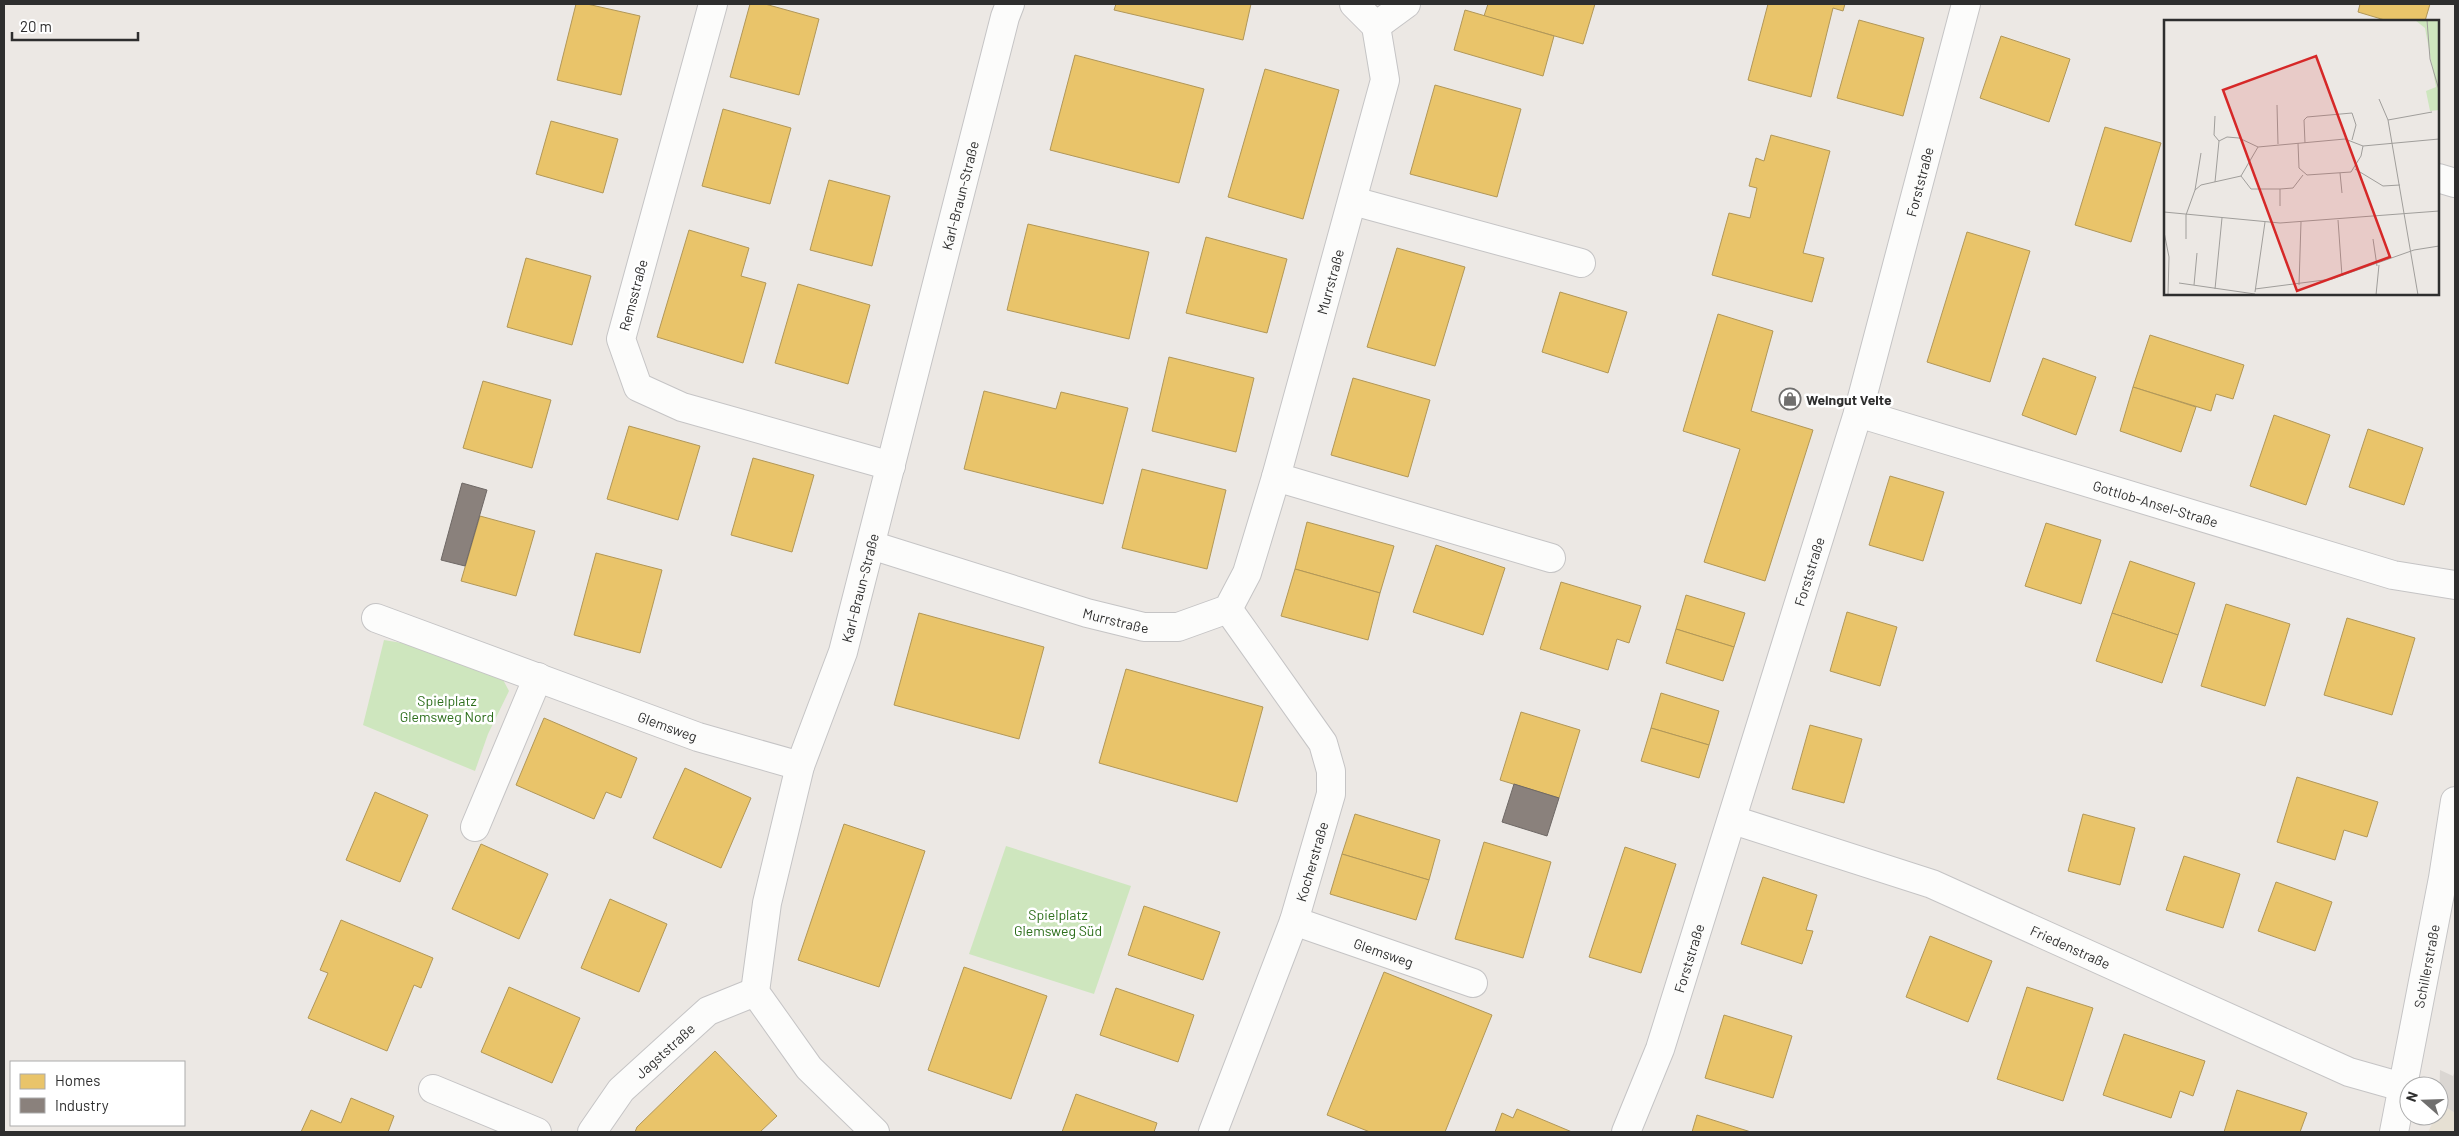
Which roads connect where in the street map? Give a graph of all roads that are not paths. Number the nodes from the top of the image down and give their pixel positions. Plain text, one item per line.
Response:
1 (713, 4) edge
2 (1010, 4) edge
3 (1354, 4) edge
4 (1406, 4) edge
5 (1966, 4) edge
6 (1376, 26) junction
7 (2439, 178) edge
8 (2455, 183) edge
9 (1352, 201) junction
10 (1581, 262) dead end
11 (1858, 412) junction
12 (891, 466) junction
13 (1276, 477) junction
14 (871, 545) junction
15 (1551, 558) dead end
16 (2455, 585) edge
17 (1228, 609) junction
18 (376, 618) dead end
19 (538, 677) junction
20 (800, 766) junction
21 (2455, 801) edge
22 (1733, 820) junction
23 (475, 827) dead end
24 (1294, 921) junction
25 (1473, 983) dead end
26 (755, 992) junction
27 (2404, 1076) edge
28 (2399, 1087) edge
29 (433, 1089) dead end
30 (2399, 1104) edge
31 (537, 1132) edge
32 (592, 1132) edge
33 (875, 1132) edge
34 (1213, 1132) edge
35 (1626, 1132) edge
36 (2394, 1132) edge

1 - 12 street, Remsstraße
2 - 12 street, Karl-Braun-Straße
3 - 6 street
4 - 6 street
5 - 11 street, Forststraße
6 - 9 street, Murrstraße
7 - 8 street
9 - 10 street
9 - 13 street, Murrstraße
11 - 16 street, Gottlob-Ansel-Straße
11 - 22 street, Forststraße
12 - 14 street, Karl-Braun-Straße
13 - 15 street
13 - 17 street, Murrstraße
14 - 17 street, Murrstraße
14 - 20 street, Karl-Braun-Straße
17 - 24 street, Kocherstraße
18 - 19 street, Glemsweg
19 - 20 street, Glemsweg
19 - 23 street
20 - 26 street, Karl-Braun-Straße
21 - 27 street, Schillerstraße
22 - 28 street, Friedenstraße
22 - 35 street, Forststraße
24 - 25 street, Glemsweg
24 - 34 street, Kocherstraße
26 - 32 street, Jagststraße
26 - 33 street
29 - 31 street
30 - 36 street, Schillerstraße

